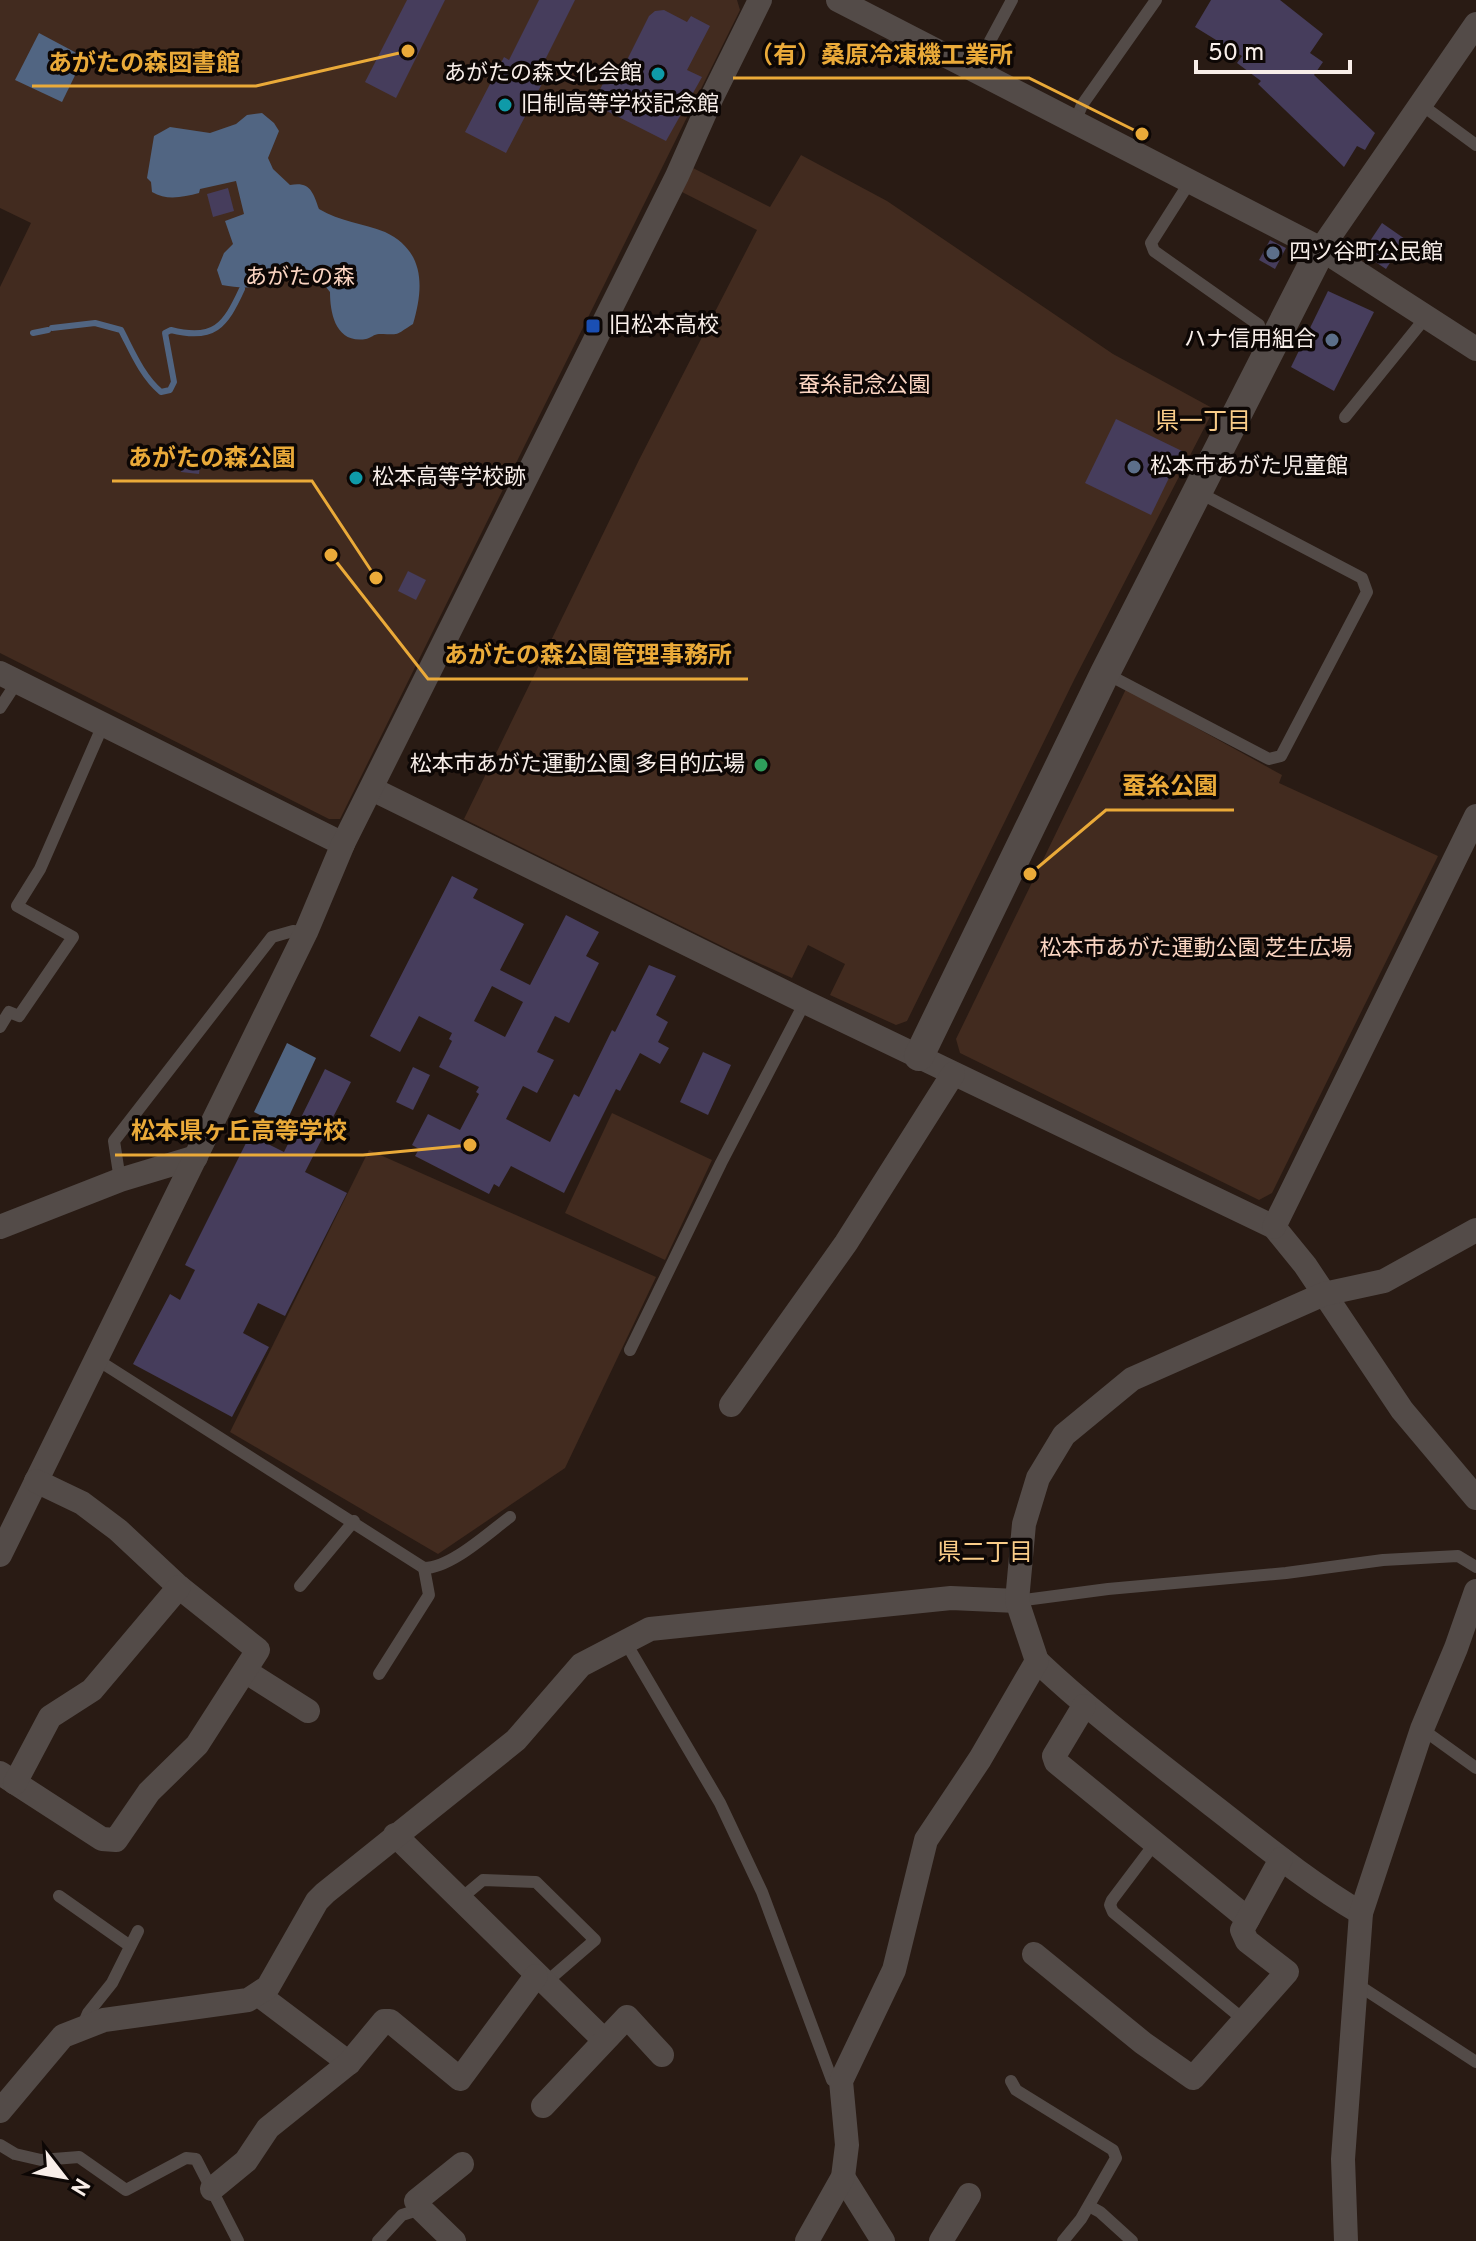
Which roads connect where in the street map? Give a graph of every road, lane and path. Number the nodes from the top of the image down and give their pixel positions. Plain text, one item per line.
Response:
1 (760, 0) edge
2 (838, 0) edge
3 (1012, 0) edge
4 (1156, 0) edge
5 (1476, 24) edge
6 (975, 69) junction
7 (1419, 103) junction
8 (1075, 122) junction
9 (1476, 145) edge
10 (1191, 180) junction
11 (1321, 249) junction
12 (1426, 317) junction
13 (1259, 325) dead end
14 (1476, 349) edge
15 (1345, 417) dead end
16 (1198, 492) junction
17 (1105, 673) junction
18 (9, 678) edge
19 (0, 708) edge
20 (103, 725) junction
21 (372, 789) junction
22 (1476, 816) edge
23 (343, 844) junction
24 (306, 932) junction
25 (805, 1002) junction
26 (5, 1009) edge
27 (0, 1027) edge
28 (919, 1056) junction
29 (953, 1074) junction
30 (196, 1157) junction
31 (120, 1180) junction
32 (0, 1227) edge
33 (1274, 1227) junction
34 (1476, 1230) edge
35 (1324, 1294) junction
36 (630, 1350) dead end
37 (96, 1359) junction
38 (731, 1405) dead end
39 (36, 1481) junction
40 (1476, 1498) edge
41 (510, 1517) dead end
42 (354, 1521) junction
43 (0, 1555) edge
44 (1476, 1567) edge
45 (424, 1568) junction
46 (300, 1586) dead end
47 (179, 1587) junction
48 (1476, 1591) edge
49 (1017, 1601) junction
50 (626, 1643) junction
51 (1037, 1661) junction
52 (245, 1671) junction
53 (379, 1674) dead end
54 (1084, 1706) junction
55 (308, 1711) dead end
56 (1422, 1729) junction
57 (1476, 1768) edge
58 (7, 1778) edge
59 (395, 1835) junction
60 (1155, 1843) junction
61 (1281, 1859) junction
62 (59, 1896) dead end
63 (459, 1900) junction
64 (1361, 1913) junction
65 (1248, 1919) junction
66 (138, 1931) dead end
67 (130, 1946) junction
68 (1034, 1954) dead end
69 (540, 1980) junction
70 (1355, 1983) junction
71 (259, 1995) junction
72 (1244, 2020) junction
73 (82, 2027) junction
74 (604, 2040) junction
75 (662, 2055) dead end
76 (1476, 2062) edge
77 (349, 2063) junction
78 (841, 2081) junction
79 (1011, 2081) dead end
80 (543, 2106) dead end
81 (0, 2111) edge
82 (0, 2145) edge
83 (462, 2164) dead end
84 (843, 2177) junction
85 (212, 2189) junction
86 (969, 2195) dead end
87 (1089, 2206) junction
88 (421, 2209) junction
89 (238, 2241) edge
90 (378, 2241) edge
91 (454, 2241) edge
92 (807, 2241) edge
93 (883, 2241) edge
94 (941, 2241) edge
95 (1063, 2241) edge
96 (1132, 2241) edge
97 (1346, 2241) edge

1 - 21 street
2 - 6 street
3 - 6 lane
4 - 8 lane
5 - 7 street
6 - 8 street
7 - 9 lane
7 - 11 street
8 - 10 street
10 - 11 street
10 - 13 lane
11 - 12 street
11 - 16 street
12 - 14 street
12 - 15 lane
16 - 17 street
16 - 17 lane
17 - 28 street
18 - 19 lane
18 - 20 street
20 - 23 street
20 - 26 lane
21 - 23 street
21 - 25 street
22 - 33 street
23 - 24 street
24 - 30 street
24 - 31 lane
25 - 28 street
25 - 36 lane
26 - 27 lane
28 - 29 street
29 - 33 street
29 - 38 street
30 - 31 street
30 - 37 street
31 - 32 street
33 - 35 street
34 - 35 street
35 - 40 street
35 - 49 street
37 - 39 street
37 - 42 lane
39 - 43 street
39 - 47 street
41 - 45 lane
42 - 45 lane
42 - 46 lane
44 - 49 lane
45 - 53 lane
47 - 52 street
47 - 58 street
48 - 56 street
49 - 50 street
49 - 51 street
50 - 59 street
50 - 78 lane
51 - 54 street
51 - 78 street
52 - 55 street
52 - 58 street
54 - 60 street
54 - 61 street
56 - 57 lane
56 - 64 street
59 - 63 street
59 - 71 street
60 - 65 street
60 - 72 lane
61 - 64 street
61 - 65 street
62 - 67 lane
63 - 69 street
63 - 69 lane
64 - 70 street
65 - 72 street
66 - 67 lane
67 - 73 lane
68 - 72 street
69 - 74 street
69 - 77 street
70 - 76 lane
70 - 97 street
71 - 73 street
71 - 77 street
73 - 81 street
74 - 75 street
74 - 80 street
77 - 85 street
78 - 84 street
79 - 87 lane
82 - 85 lane
83 - 88 street
84 - 92 street
84 - 93 street
85 - 89 lane
86 - 94 street
87 - 95 lane
87 - 96 lane
88 - 90 lane
88 - 91 street

